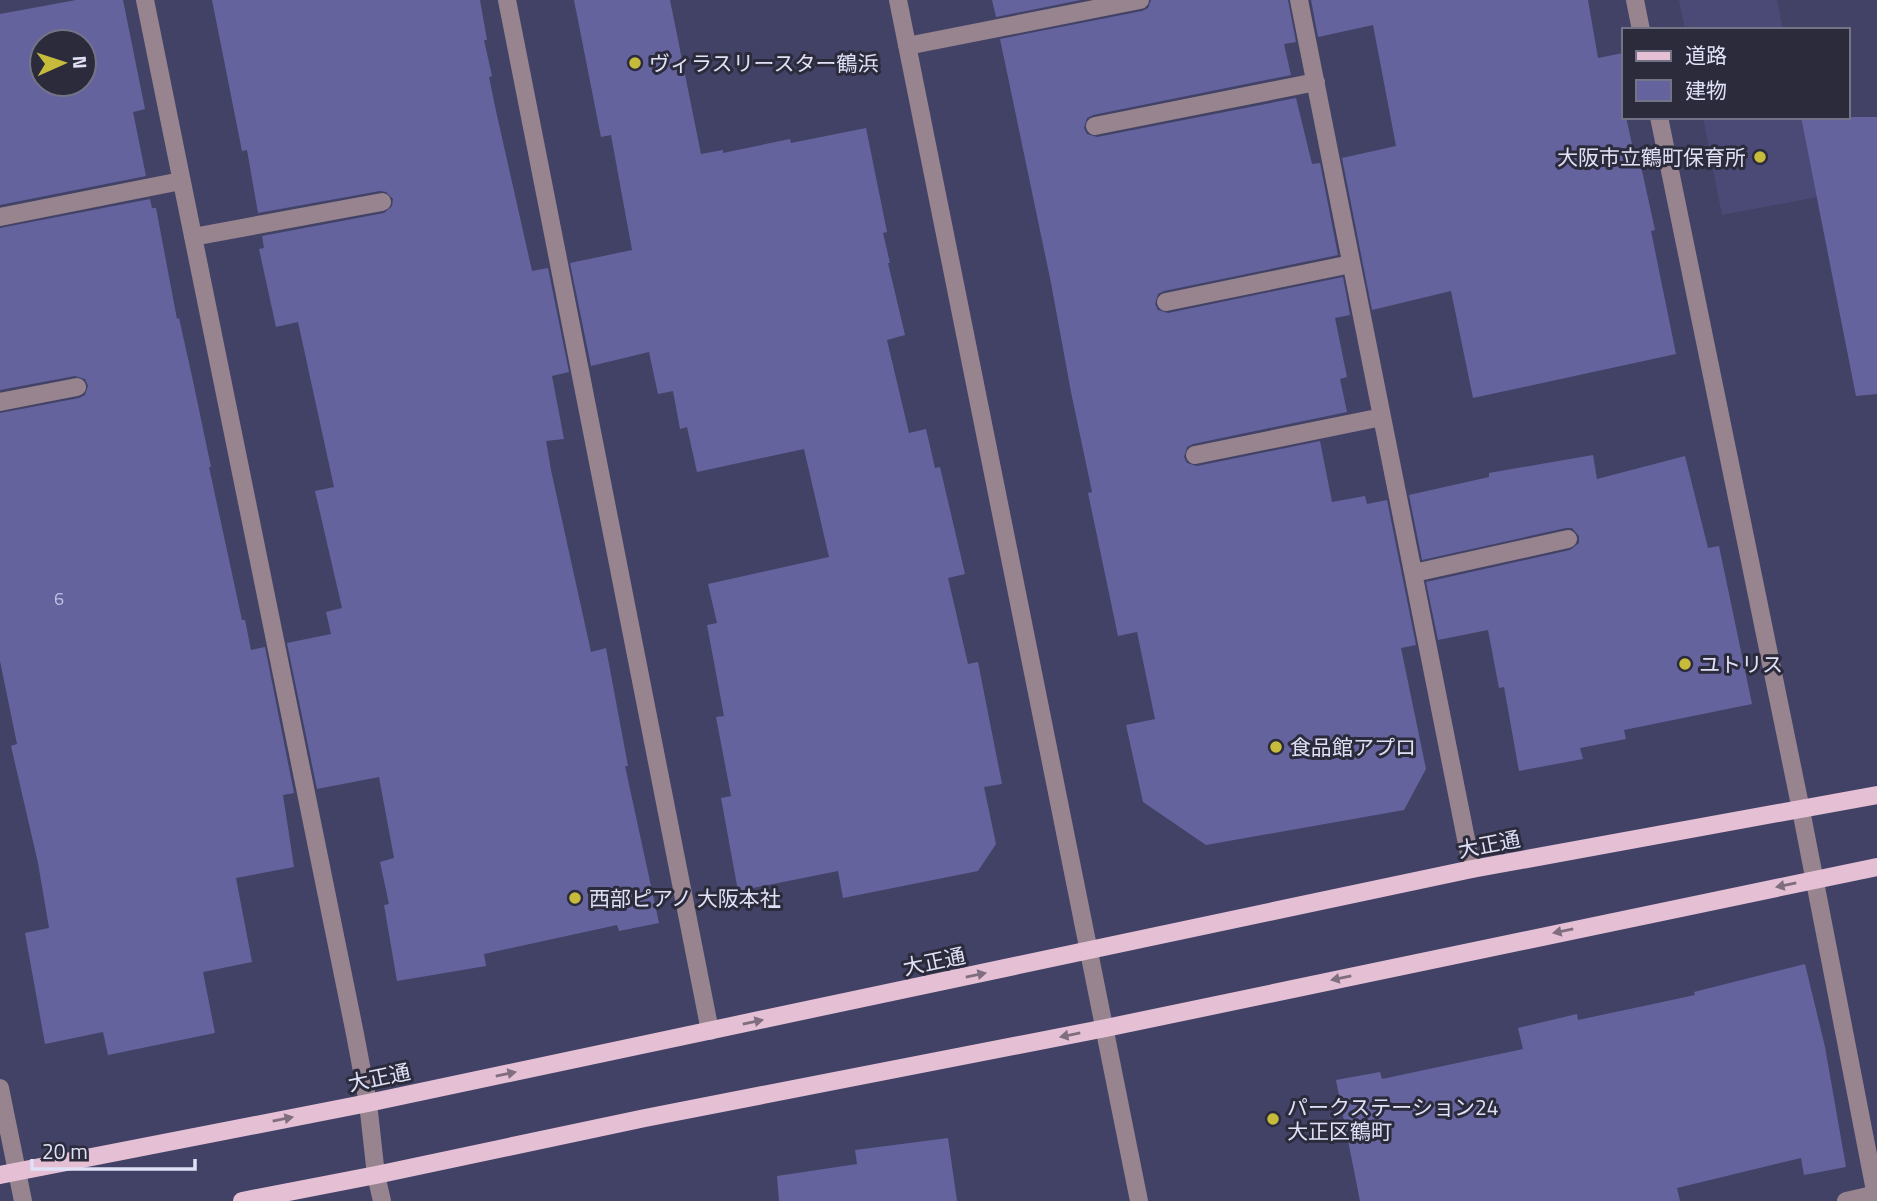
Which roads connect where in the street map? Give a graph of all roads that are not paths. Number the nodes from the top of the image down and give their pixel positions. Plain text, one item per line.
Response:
1 (145, 0) edge
2 (507, 0) edge
3 (898, 0) edge
4 (1140, 0) edge
5 (1299, 0) edge
6 (1635, 0) edge
7 (1641, 28) edge
8 (907, 46) junction
9 (1316, 82) junction
10 (1659, 119) edge
11 (1095, 126) dead end
12 (181, 181) junction
13 (382, 202) dead end
14 (0, 217) edge
15 (193, 237) junction
16 (1351, 264) junction
17 (1166, 302) dead end
18 (77, 387) dead end
19 (0, 402) edge
20 (1382, 417) junction
21 (1195, 455) dead end
22 (1568, 539) dead end
23 (1413, 573) junction
24 (1877, 795) edge
25 (1801, 810) junction
26 (1877, 867) edge
27 (1472, 869) junction
28 (1815, 880) junction
29 (1090, 951) junction
30 (1106, 1028) junction
31 (710, 1031) junction
32 (0, 1088) edge
33 (368, 1103) junction
34 (8, 1173) edge
35 (376, 1175) junction
36 (1876, 1197) edge
37 (23, 1201) edge
38 (242, 1201) edge
39 (382, 1201) edge
40 (1139, 1201) edge
41 (1846, 1201) edge

1 - 12 street
2 - 31 street
3 - 8 street
4 - 8 street
5 - 9 street
6 - 7 street
8 - 29 street
9 - 11 street
9 - 16 street
10 - 25 street
12 - 14 street
12 - 15 street
13 - 15 street
15 - 33 street
16 - 17 street
16 - 20 street
18 - 19 street
20 - 21 street
20 - 23 street
22 - 23 street
23 - 27 street
24 - 25 main road, 大正通
25 - 27 main road, 大正通
25 - 28 street
26 - 28 main road
27 - 29 main road, 大正通
28 -> 30 main road
28 - 36 street
29 - 30 street
31 -> 29 main road, 大正通
30 -> 35 main road
30 - 40 street
33 -> 31 main road, 大正通
32 - 34 street
34 -> 33 main road, 大正通
33 - 35 street
34 - 37 street
35 - 38 main road
35 - 39 street
36 - 41 street

